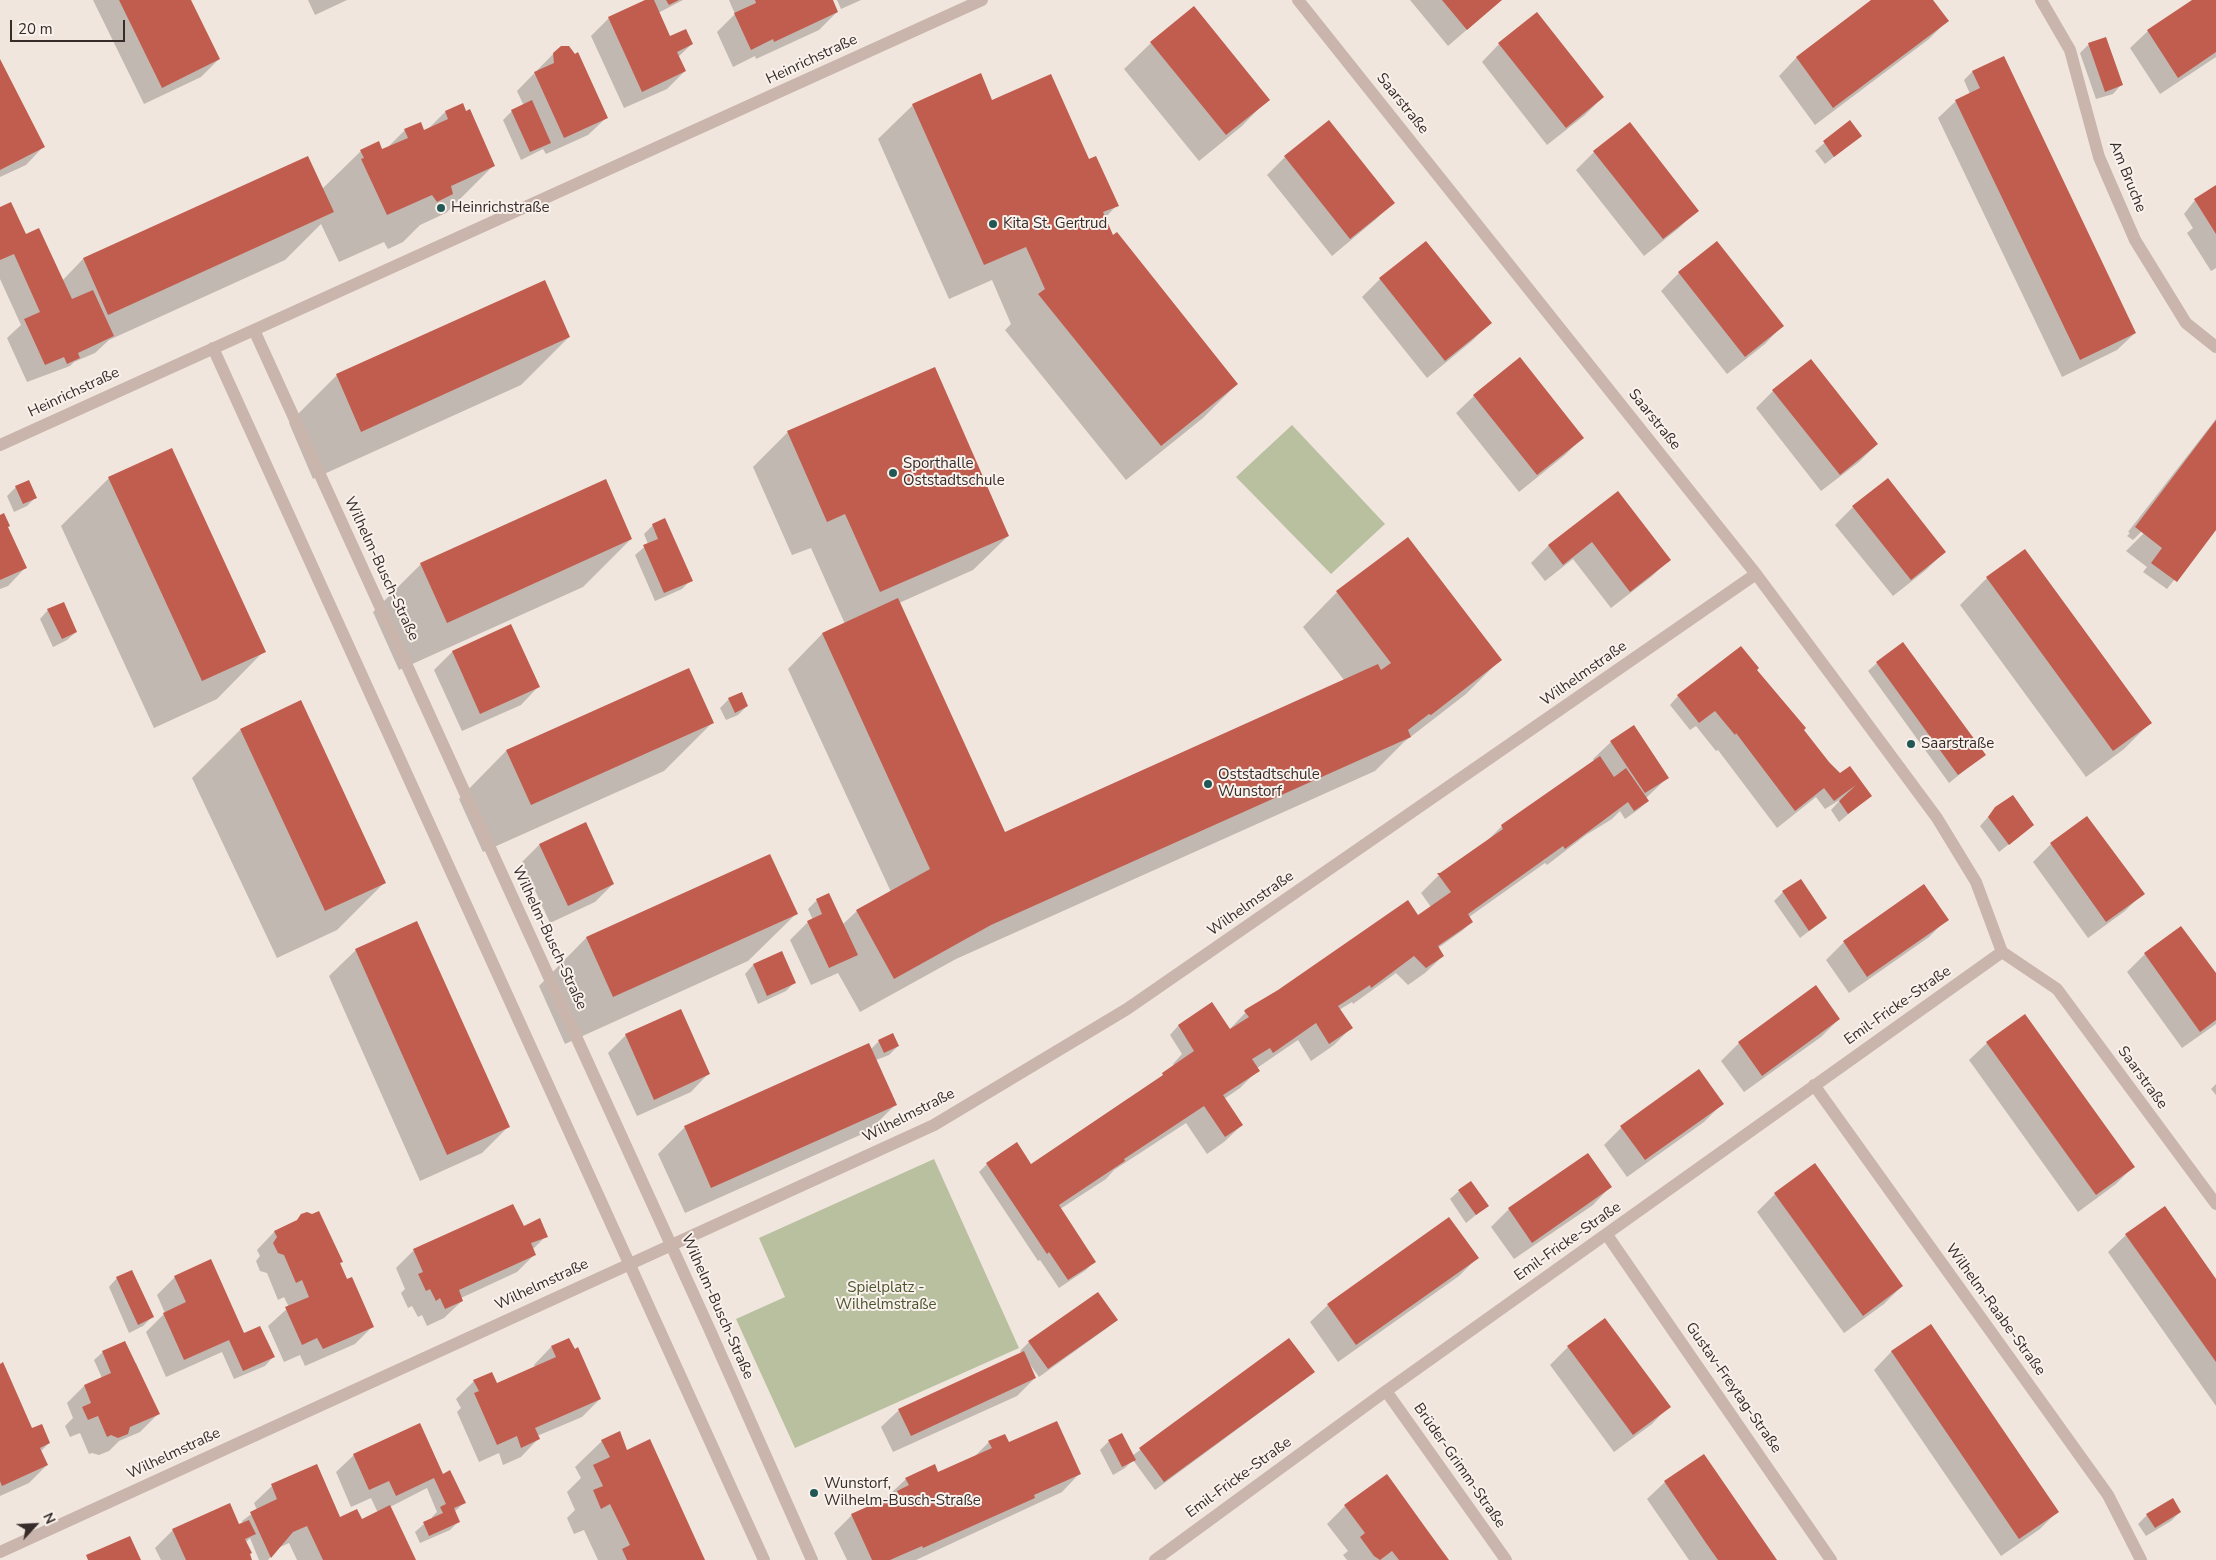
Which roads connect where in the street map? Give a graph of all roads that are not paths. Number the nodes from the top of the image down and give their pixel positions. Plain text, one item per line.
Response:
1 (982, 0) edge
2 (1298, 0) edge
3 (2041, 0) edge
4 (254, 330) junction
5 (2216, 347) edge
6 (213, 348) junction
7 (0, 445) edge
8 (1756, 574) junction
9 (2002, 952) junction
10 (1814, 1085) junction
11 (2216, 1204) edge
12 (1607, 1234) junction
13 (671, 1244) junction
14 (630, 1263) junction
15 (1386, 1390) junction
16 (0, 1552) edge
17 (764, 1560) edge
18 (812, 1560) edge
19 (1155, 1560) edge
20 (1506, 1560) edge
21 (1832, 1560) edge
22 (2141, 1560) edge

1 - 4 street, Heinrichstraße
2 - 8 street, Saarstraße
3 - 5 street, Am Bruche
4 - 6 street, Heinrichstraße
4 - 13 street, Wilhelm-Busch-Straße
6 - 7 street, Heinrichstraße
6 - 14 street
8 - 9 street, Saarstraße
8 - 13 street, Wilhelmstraße
9 - 10 street, Emil-Fricke-Straße
9 - 11 street, Saarstraße
10 - 12 street, Emil-Fricke-Straße
10 - 22 street, Wilhelm-Raabe-Straße
12 - 15 street, Emil-Fricke-Straße
12 - 21 street, Gustav-Freytag-Straße
13 - 14 street, Wilhelmstraße
13 - 18 street, Wilhelm-Busch-Straße
14 - 16 street, Wilhelmstraße
14 - 17 street
15 - 19 street, Emil-Fricke-Straße
15 - 20 street, Brüder-Grimm-Straße

